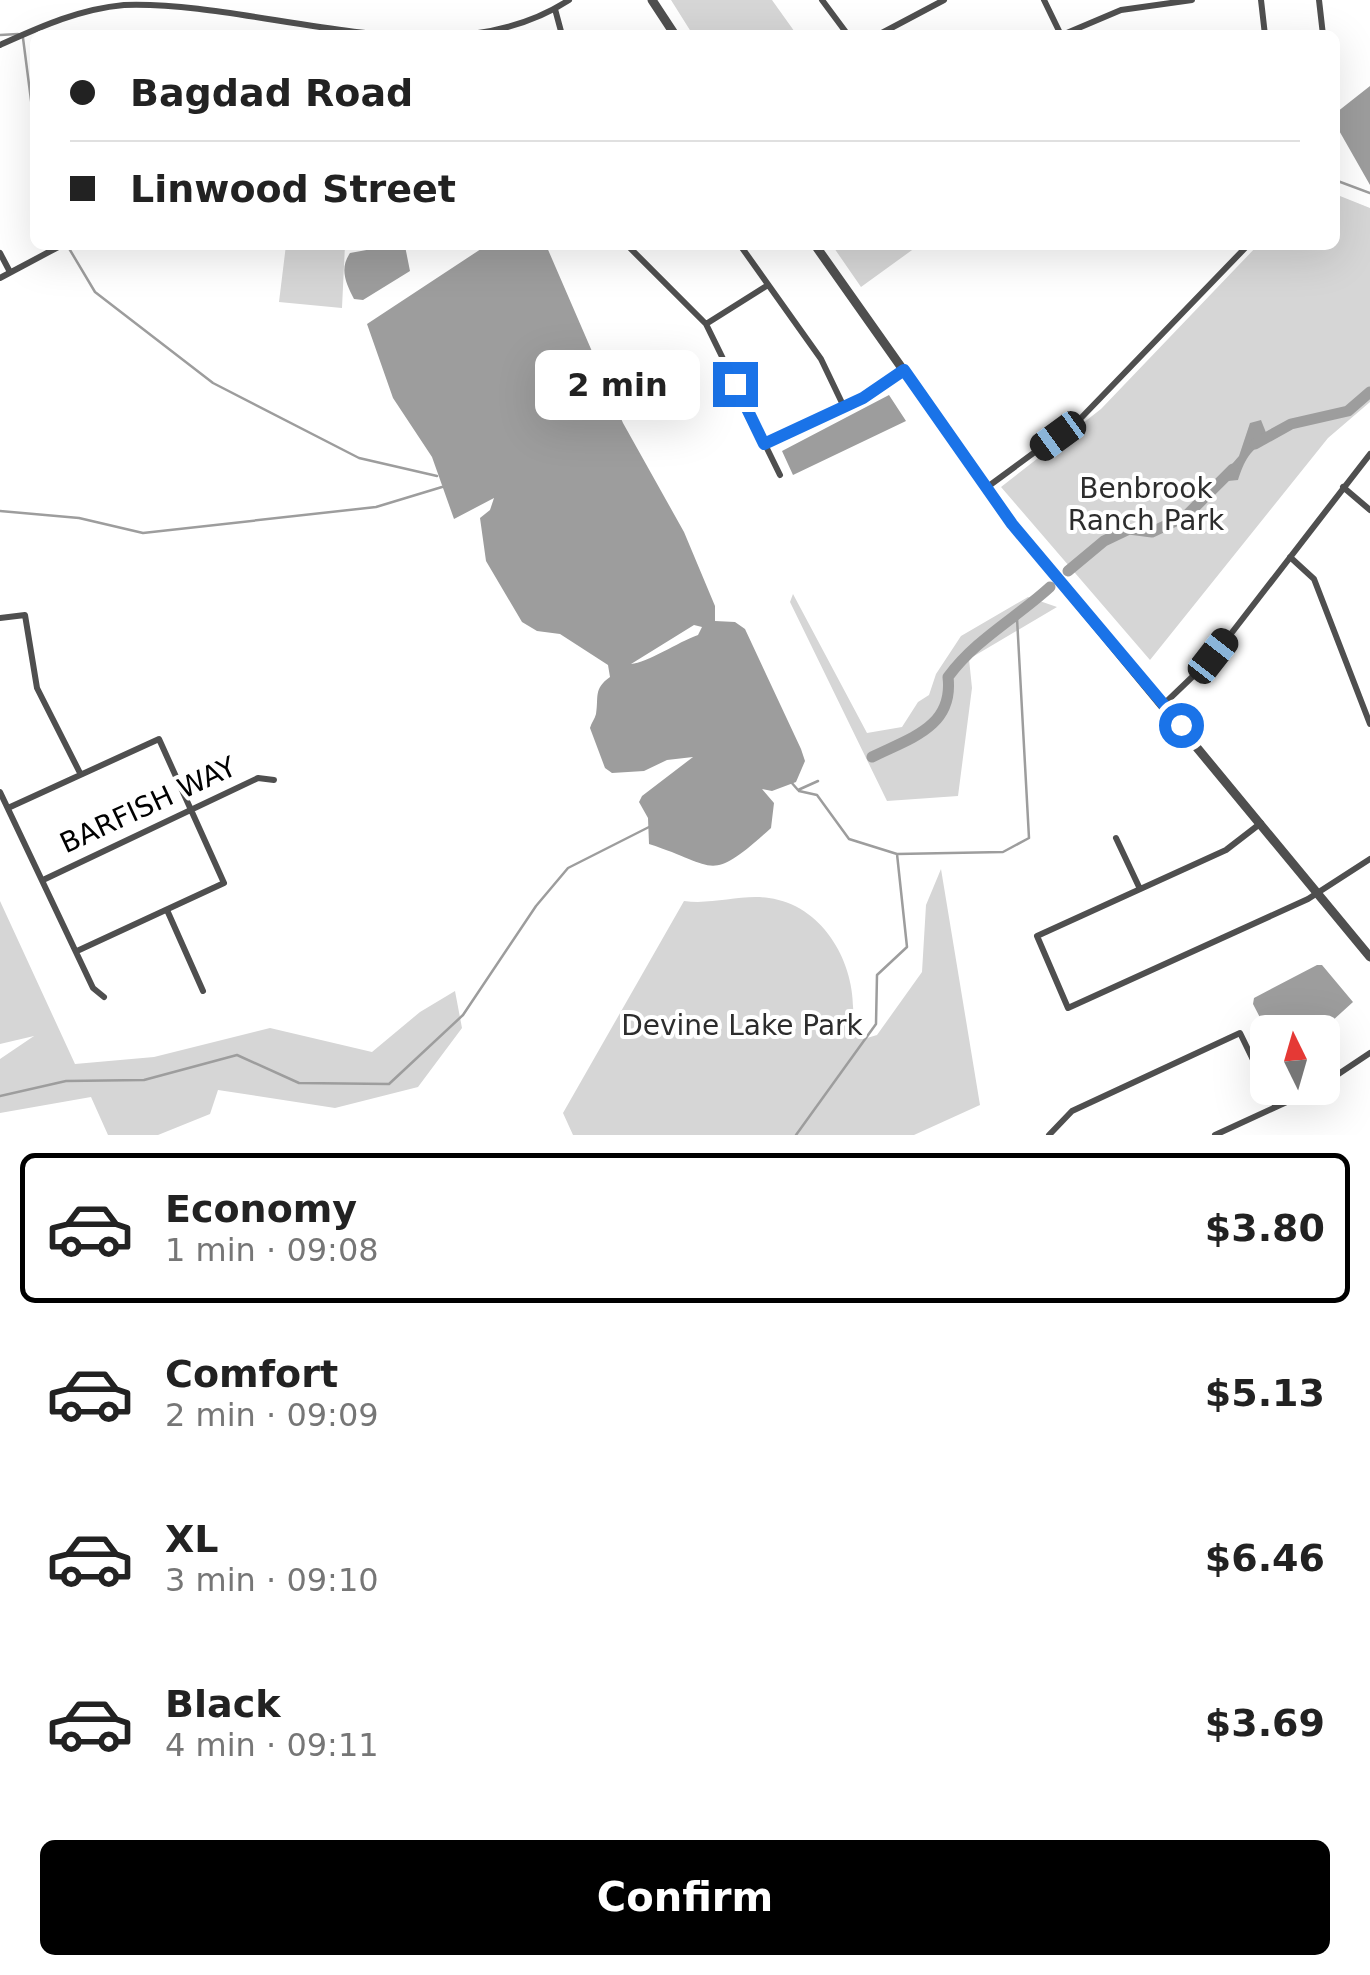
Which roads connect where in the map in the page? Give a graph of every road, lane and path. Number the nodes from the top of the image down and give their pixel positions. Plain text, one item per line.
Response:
1 (569, 0) edge
2 (652, 0) edge
3 (822, 0) edge
4 (944, 0) edge
5 (1044, 0) edge
6 (1192, 0) edge
7 (1261, 0) edge
8 (1319, 0) edge
9 (555, 9) junction
10 (346, 25) junction
11 (35, 30) edge
12 (346, 30) edge
13 (402, 30) edge
14 (475, 30) edge
15 (561, 30) edge
16 (672, 30) edge
17 (844, 30) edge
18 (887, 30) edge
19 (1059, 30) edge
20 (1073, 30) edge
21 (1264, 30) edge
22 (1322, 30) edge
23 (30, 32) edge
24 (4, 43) edge
25 (53, 250) edge
26 (632, 250) edge
27 (744, 250) edge
28 (819, 250) edge
29 (1243, 250) edge
30 (0, 253) edge
31 (10, 272) junction
32 (0, 278) edge
33 (768, 285) junction
34 (706, 324) junction
35 (904, 370) junction
36 (844, 407) junction
37 (764, 444) junction
38 (1370, 454) edge
39 (780, 475) dead end
40 (1344, 487) junction
41 (986, 488) junction
42 (1370, 510) edge
43 (1289, 556) junction
44 (0, 618) edge
45 (1164, 704) junction
46 (1370, 724) edge
47 (80, 773) junction
48 (274, 780) dead end
49 (0, 792) edge
50 (8, 808) junction
51 (188, 811) junction
52 (1261, 823) junction
53 (1116, 838) dead end
54 (1370, 859) edge
55 (42, 880) junction
56 (1140, 889) junction
57 (1318, 893) junction
58 (166, 910) junction
59 (77, 951) junction
60 (1369, 954) edge
61 (203, 991) dead end
62 (104, 997) dead end
63 (1369, 1057) edge
64 (1340, 1074) edge
65 (1280, 1105) edge
66 (1276, 1107) junction
67 (1049, 1135) edge
68 (1216, 1135) edge

1 - 9 street
2 - 16 street
3 - 17 street
4 - 18 street
5 - 19 street
6 - 20 street
7 - 21 street
8 - 22 street
9 - 14 street
9 - 15 street
10 - 11 street
10 - 12 street
10 - 13 street
23 - 24 street
25 - 31 street
26 - 34 street
27 - 33 street
28 - 35 street
29 - 41 street
30 - 31 street
31 - 32 street
33 - 34 street
33 - 36 street
34 - 37 street
35 - 36 street
35 - 41 street
36 - 37 street
37 - 39 street
38 - 40 street
40 - 42 street
40 - 43 street
41 - 45 street
43 - 45 street
43 - 46 street
44 - 47 street
45 - 52 street
47 - 50 street
47 - 51 street
48 - 51 street, BARFISH WAY
49 - 50 street
50 - 55 street
51 - 55 street, BARFISH WAY
51 - 58 street
52 - 56 street
52 - 57 street
53 - 56 street
54 - 57 street
55 - 59 street
56 - 57 street
57 - 60 street
58 - 59 street
58 - 61 street
59 - 62 street
63 - 64 street
65 - 66 street
66 - 67 street
66 - 68 street

